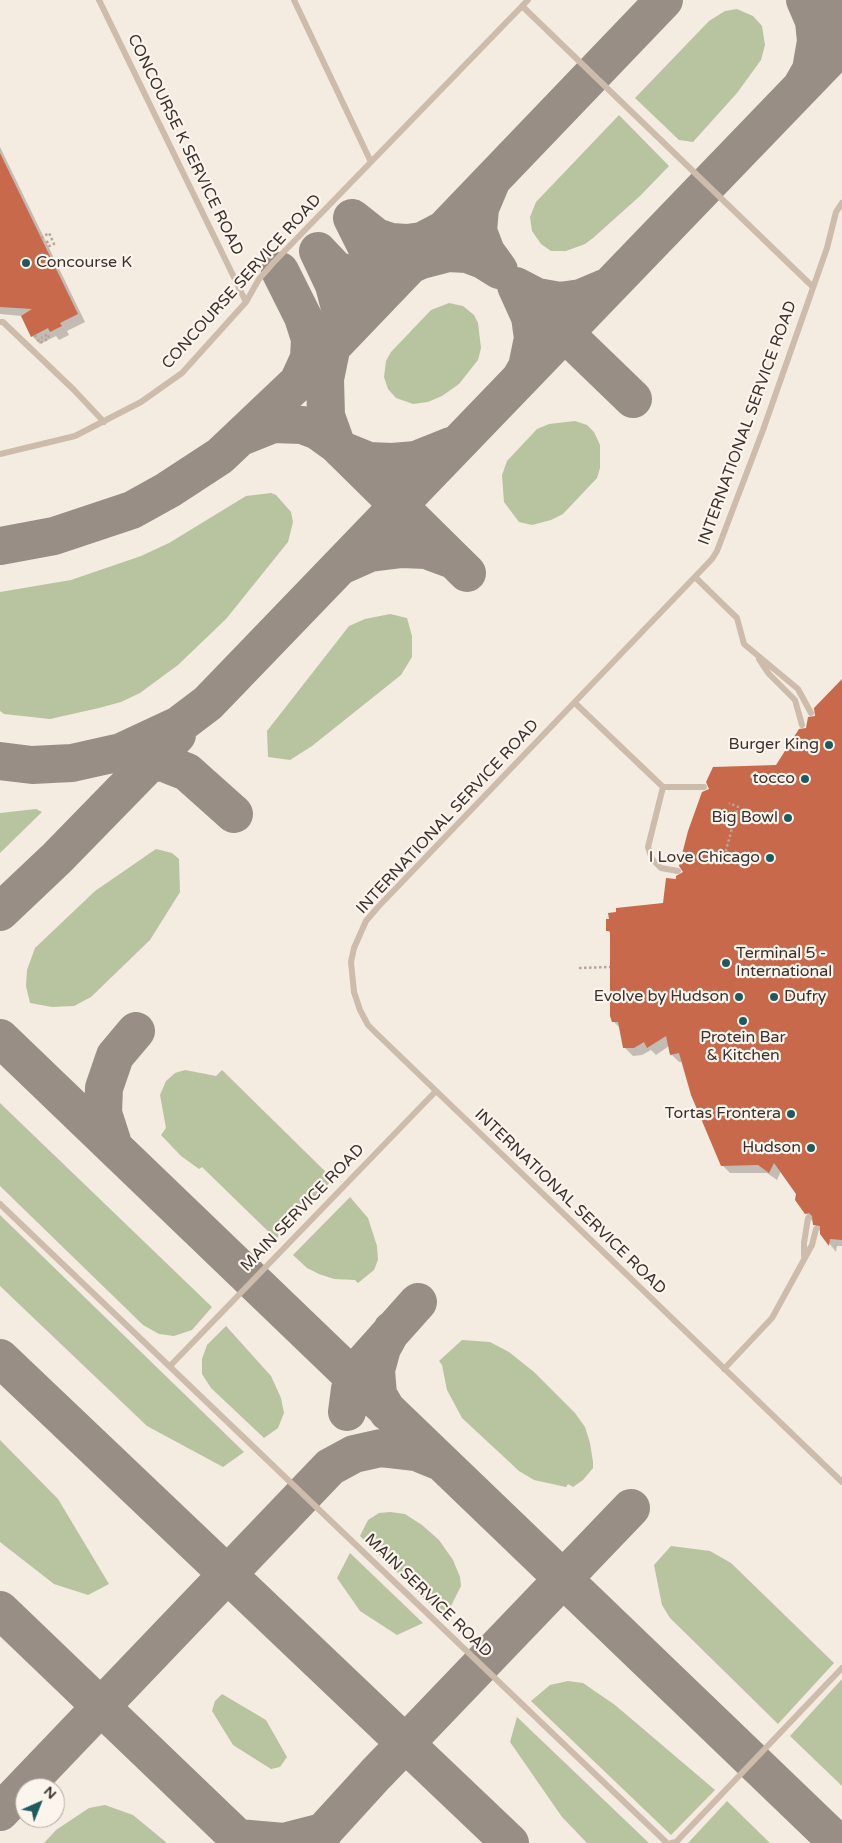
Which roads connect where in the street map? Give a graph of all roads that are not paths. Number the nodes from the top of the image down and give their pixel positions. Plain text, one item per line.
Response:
1 (99, 0) edge
2 (294, 0) edge
3 (528, 0) edge
4 (522, 6) junction
5 (371, 162) junction
6 (842, 202) edge
7 (812, 287) junction
8 (246, 302) junction
9 (0, 322) edge
10 (104, 422) junction
11 (0, 454) edge
12 (695, 577) junction
13 (755, 654) junction
14 (575, 703) junction
15 (811, 712) dead end
16 (802, 725) dead end
17 (662, 786) junction
18 (704, 787) dead end
19 (678, 871) dead end
20 (436, 1091) junction
21 (0, 1204) edge
22 (808, 1218) dead end
23 (816, 1229) dead end
24 (804, 1256) junction
25 (170, 1366) junction
26 (724, 1369) junction
27 (842, 1482) edge
28 (842, 1668) edge
29 (667, 1843) edge
30 (672, 1843) edge

1 - 8 lane, CONCOURSE K SERVICE ROAD
2 - 5 lane
3 - 4 lane, CONCOURSE SERVICE ROAD
4 - 5 lane, CONCOURSE SERVICE ROAD
4 - 7 lane
5 - 8 lane, CONCOURSE SERVICE ROAD
6 - 7 lane, INTERNATIONAL SERVICE ROAD
7 - 12 lane, INTERNATIONAL SERVICE ROAD
8 - 10 lane, CONCOURSE SERVICE ROAD
9 - 10 lane
10 - 11 lane, CONCOURSE SERVICE ROAD
12 - 13 lane
12 - 14 lane, INTERNATIONAL SERVICE ROAD
13 - 15 lane
13 - 16 lane
14 - 17 lane
14 - 20 lane, INTERNATIONAL SERVICE ROAD
17 - 18 lane
17 - 19 lane
20 - 25 lane, MAIN SERVICE ROAD
20 - 26 lane, INTERNATIONAL SERVICE ROAD
21 - 25 lane, MAIN SERVICE ROAD
22 - 24 lane
23 - 24 lane
24 - 26 lane
25 - 29 lane, MAIN SERVICE ROAD
26 - 27 lane, INTERNATIONAL SERVICE ROAD
28 - 30 lane

